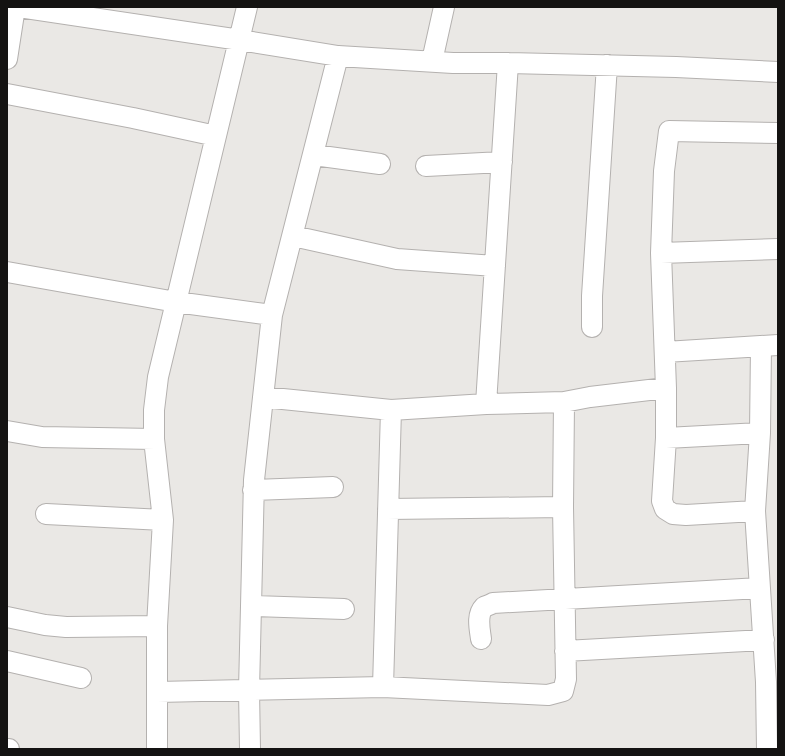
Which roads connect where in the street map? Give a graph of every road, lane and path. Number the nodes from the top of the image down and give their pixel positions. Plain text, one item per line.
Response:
1 (15, 7) edge
2 (19, 7) edge
3 (247, 7) edge
4 (444, 7) edge
5 (240, 40) junction
6 (338, 56) junction
7 (7, 59) edge
8 (432, 61) junction
9 (508, 63) junction
10 (607, 65) junction
11 (778, 72) edge
12 (7, 94) edge
13 (778, 133) edge
14 (216, 136) junction
15 (314, 155) junction
16 (502, 162) junction
17 (380, 164) dead end
18 (426, 166) dead end
19 (293, 236) junction
20 (778, 249) edge
21 (661, 253) junction
22 (495, 266) junction
23 (7, 272) edge
24 (176, 302) junction
25 (272, 315) junction
26 (592, 327) dead end
27 (769, 345) edge
28 (665, 352) junction
29 (666, 388) junction
30 (263, 397) junction
31 (564, 402) junction
32 (486, 404) junction
33 (391, 410) junction
34 (7, 431) edge
35 (760, 433) junction
36 (666, 438) junction
37 (154, 439) junction
38 (333, 487) dead end
39 (253, 490) junction
40 (563, 507) junction
41 (388, 509) junction
42 (756, 511) junction
43 (46, 514) dead end
44 (163, 520) junction
45 (760, 588) junction
46 (564, 598) junction
47 (251, 606) junction
48 (344, 609) dead end
49 (7, 617) edge
50 (157, 626) junction
51 (481, 639) dead end
52 (764, 640) junction
53 (565, 651) junction
54 (7, 661) edge
55 (81, 678) dead end
56 (383, 687) junction
57 (249, 690) junction
58 (158, 692) junction
59 (157, 749) edge
60 (250, 749) edge
61 (767, 749) edge

1 - 7 street
2 - 5 street
3 - 5 street
4 - 8 street
5 - 6 street
5 - 14 street
6 - 8 street
6 - 15 street
8 - 9 street
9 - 10 street
9 - 16 street
10 - 11 street
10 - 26 street
12 - 14 street
13 - 21 street
14 - 24 street
15 - 17 street
15 - 19 street
16 - 18 street
16 - 22 street
19 - 22 street
19 - 25 street
20 - 21 street
21 - 28 street
22 - 32 street
23 - 24 street
24 - 25 street
24 - 37 street
25 - 30 street
27 - 28 street
27 - 35 street
28 - 29 street
29 - 31 street
29 - 36 street
30 - 33 street
30 - 39 street
31 - 32 street
31 - 40 street
32 - 33 street
33 - 41 street
34 - 37 street
35 - 36 street
35 - 42 street
36 - 42 street
37 - 44 street
38 - 39 street
39 - 47 street
40 - 41 street
40 - 46 street
41 - 56 street
42 - 45 street
43 - 44 street
44 - 50 street
45 - 46 street
45 - 52 street
46 - 51 street
46 - 53 street
47 - 48 street
47 - 57 street
49 - 50 street
50 - 58 street
52 - 53 street
52 - 61 street
53 - 56 street
54 - 55 street
56 - 57 street
57 - 58 street
57 - 60 street
58 - 59 street

